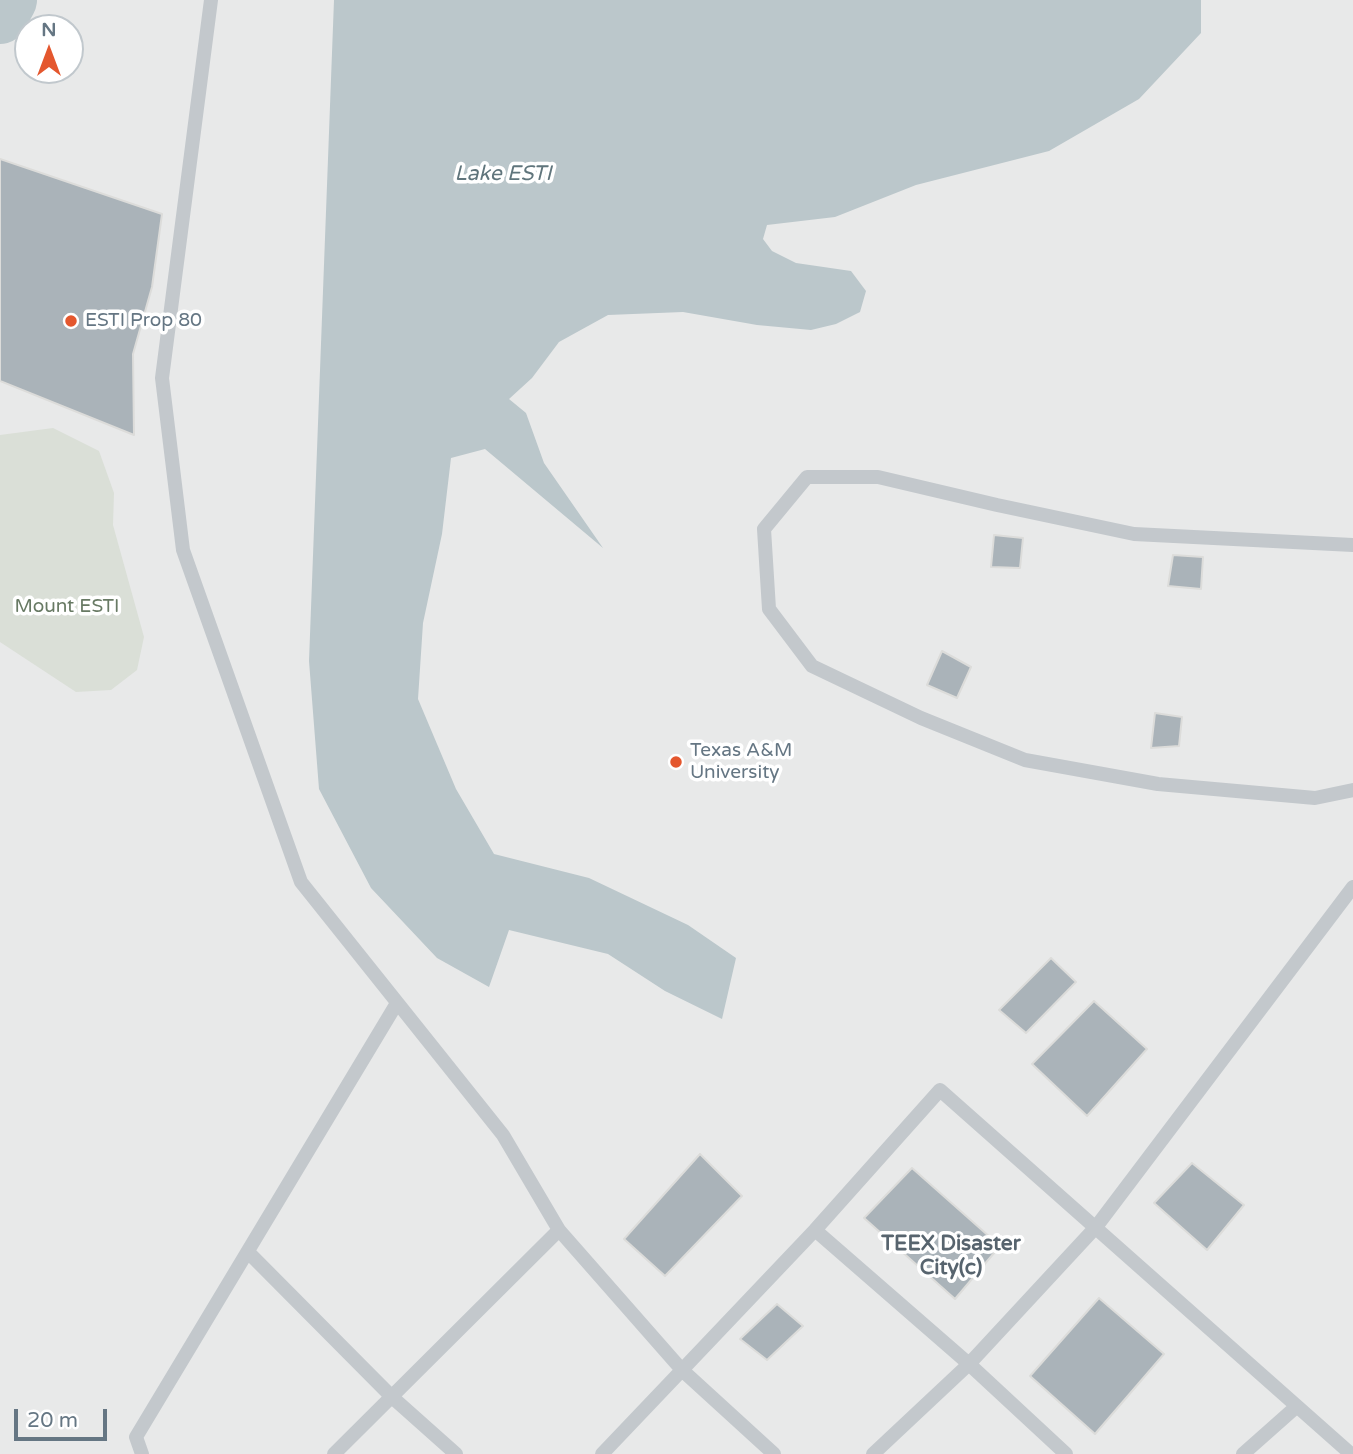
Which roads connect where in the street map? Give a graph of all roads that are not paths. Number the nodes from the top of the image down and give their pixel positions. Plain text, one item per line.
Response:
1 (211, 0) edge
2 (1353, 545) edge
3 (1353, 790) edge
4 (1353, 887) edge
5 (397, 1003) junction
6 (1096, 1227) junction
7 (559, 1230) junction
8 (815, 1230) junction
9 (247, 1252) junction
10 (968, 1364) junction
11 (682, 1370) junction
12 (392, 1396) junction
13 (1296, 1407) junction
14 (142, 1454) edge
15 (334, 1454) edge
16 (456, 1454) edge
17 (603, 1454) edge
18 (775, 1454) edge
19 (873, 1454) edge
20 (1066, 1454) edge
21 (1243, 1454) edge
22 (1351, 1454) edge

1 - 5 lane
2 - 3 lane
4 - 6 lane
5 - 7 lane
5 - 9 lane
6 - 8 lane
6 - 10 lane
6 - 13 lane
7 - 11 lane
7 - 12 lane
8 - 10 lane
8 - 11 lane
9 - 12 lane
9 - 14 lane
10 - 19 lane
10 - 20 lane
11 - 17 lane
11 - 18 lane
12 - 15 lane
12 - 16 lane
13 - 21 lane
13 - 22 lane

